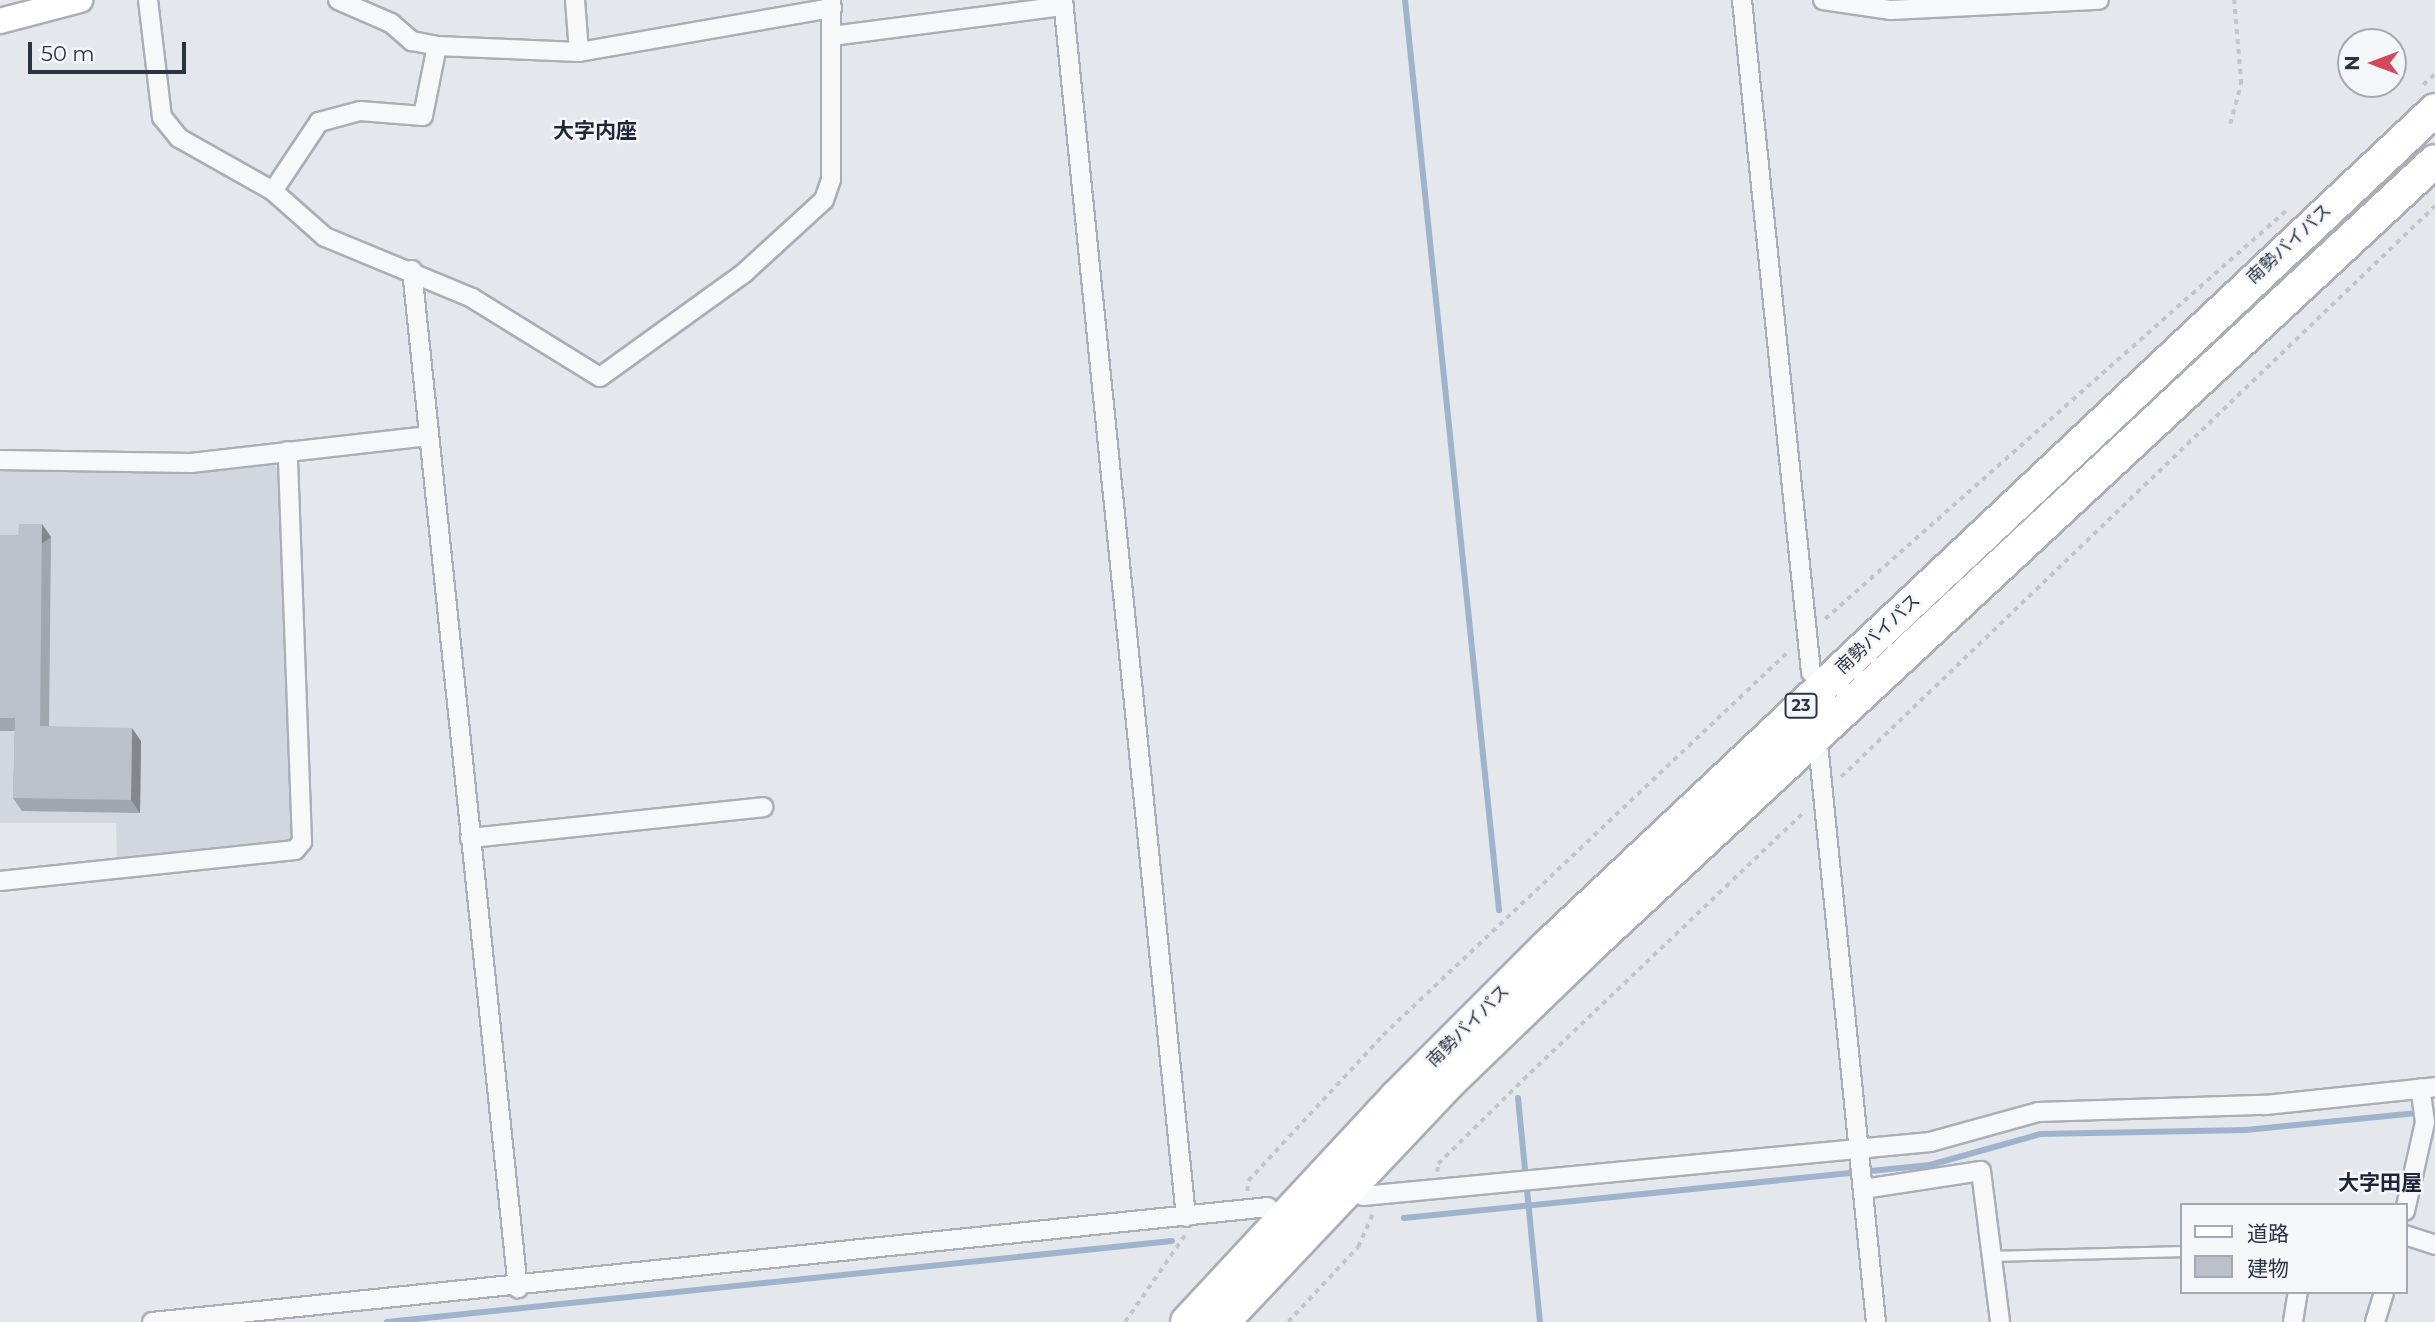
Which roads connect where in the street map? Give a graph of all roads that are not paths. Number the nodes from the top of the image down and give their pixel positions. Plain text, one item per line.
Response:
1 (80, 0) edge
2 (148, 0) edge
3 (338, 0) edge
4 (575, 0) edge
5 (1742, 0) edge
6 (1823, 0) edge
7 (2099, 0) edge
8 (1064, 3) edge
9 (832, 4) edge
10 (0, 21) edge
11 (832, 36) junction
12 (437, 46) junction
13 (579, 52) junction
14 (2425, 101) edge
15 (2435, 161) edge
16 (273, 191) junction
17 (412, 270) junction
18 (428, 436) junction
19 (288, 451) junction
20 (0, 460) edge
21 (1811, 672) dead end
22 (1819, 754) dead end
23 (763, 807) dead end
24 (470, 838) junction
25 (0, 881) edge
26 (2426, 1092) edge
27 (1860, 1154) junction
28 (1862, 1185) junction
29 (1368, 1196) road end
30 (2407, 1203) edge
31 (1268, 1207) dead end
32 (1185, 1217) junction
33 (2407, 1236) edge
34 (2435, 1245) edge
35 (2180, 1251) edge
36 (1993, 1256) junction
37 (518, 1288) junction
38 (2298, 1294) edge
39 (2383, 1294) edge
40 (152, 1322) edge
41 (1187, 1322) edge
42 (1223, 1322) edge
43 (1877, 1322) edge
44 (2000, 1322) edge
45 (2293, 1322) edge
46 (2375, 1322) edge

1 - 10 main road
2 - 16 street
3 - 12 street
4 - 13 street
5 - 21 street
6 - 7 street
8 - 11 street
8 - 32 street
9 - 11 street
9 - 13 street
11 - 17 street
12 - 13 street
12 - 16 street
14 - 41 highway, 南勢バイパス / 23
15 - 42 highway, 南勢バイパス / 23
16 - 17 street
17 - 18 street
18 - 19 street
18 - 24 street
19 - 20 street
19 - 25 street
22 - 27 street
23 - 24 street
24 - 37 street
26 - 27 street
26 - 30 street
27 - 28 street
27 - 29 street
28 - 36 street
28 - 43 street
31 - 32 street
32 - 37 street
33 - 34 street
35 - 36 lane
36 - 44 street
37 - 40 street
38 - 45 street
39 - 46 street

